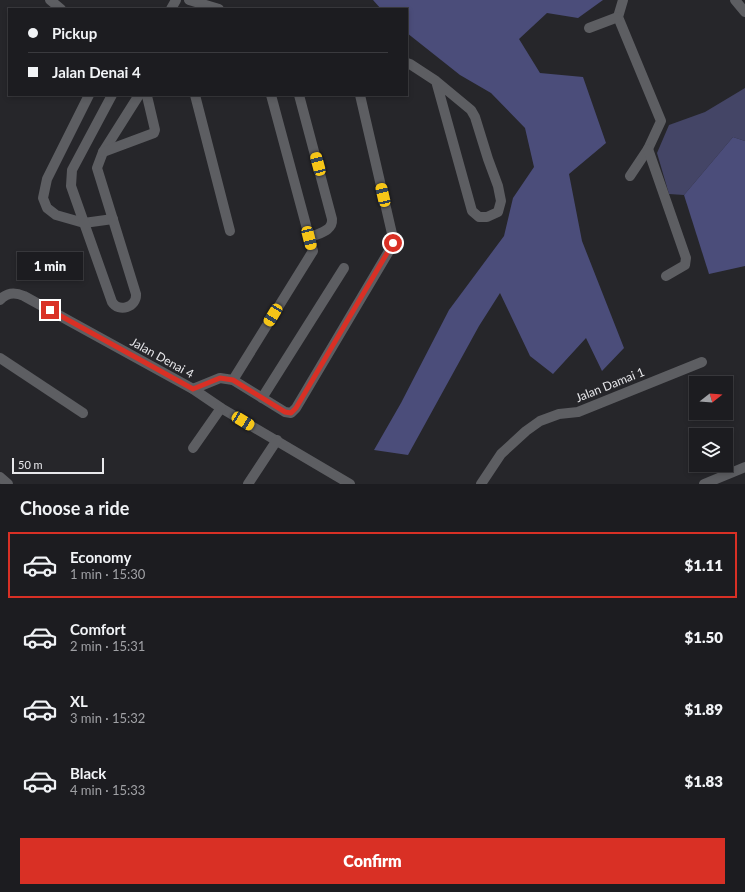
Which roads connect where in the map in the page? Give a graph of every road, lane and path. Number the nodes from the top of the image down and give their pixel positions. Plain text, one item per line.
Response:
1 (50, 0) edge
2 (190, 0) edge
3 (623, 0) edge
4 (735, 0) edge
5 (60, 8) edge
6 (216, 8) edge
7 (745, 12) edge
8 (618, 17) junction
9 (589, 28) dead end
10 (408, 63) edge
11 (436, 81) junction
12 (88, 96) edge
13 (111, 96) edge
14 (139, 96) edge
15 (147, 96) edge
16 (195, 96) edge
17 (271, 96) edge
18 (299, 96) edge
19 (360, 96) edge
20 (648, 149) junction
21 (103, 152) junction
22 (630, 176) dead end
23 (113, 219) junction
24 (84, 223) junction
25 (230, 231) dead end
26 (309, 238) junction
27 (344, 268) dead end
28 (666, 276) dead end
29 (0, 300) edge
30 (0, 358) edge
31 (702, 362) dead end
32 (233, 380) junction
33 (193, 389) junction
34 (262, 398) junction
35 (221, 408) junction
36 (83, 413) dead end
37 (277, 440) junction
38 (193, 448) dead end
39 (745, 467) edge
40 (0, 478) edge
41 (8, 484) edge
42 (248, 484) edge
43 (350, 484) edge
44 (481, 484) edge
45 (704, 484) edge

1 - 5 street
2 - 6 street
3 - 8 street
4 - 7 street
8 - 9 street
8 - 20 street
10 - 11 street
11 - 11 street
12 - 24 street
13 - 24 street
14 - 21 street
15 - 21 street
16 - 25 street
17 - 26 street
18 - 26 street
19 - 34 street
20 - 22 street
20 - 28 street
21 - 23 street
23 - 24 street
23 - 24 street
26 - 32 street
27 - 34 street
29 - 33 street, Jalan Denai 4
30 - 36 street
31 - 44 street, Jalan Damai 1
32 - 33 street
32 - 34 street
33 - 35 street, Jalan Denai 4
35 - 37 street, Jalan Denai 4
35 - 38 street
37 - 42 street
37 - 43 street, Jalan Denai 4
39 - 45 street
40 - 41 street

